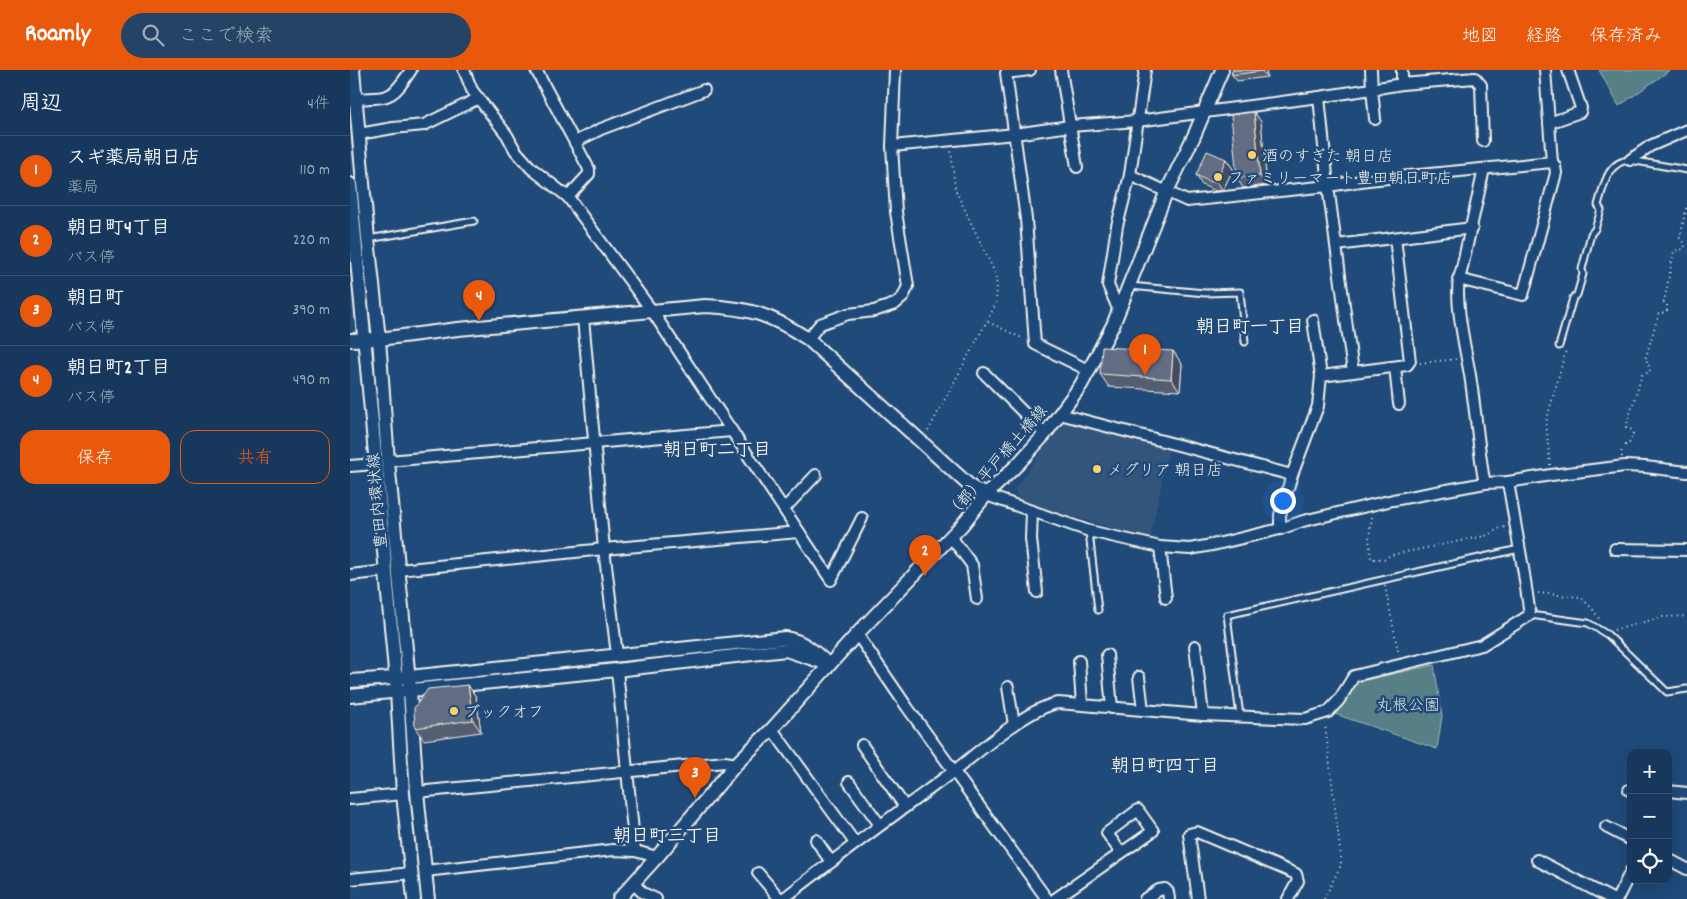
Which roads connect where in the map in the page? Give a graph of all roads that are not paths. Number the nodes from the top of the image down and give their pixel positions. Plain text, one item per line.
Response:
1 (354, 70) edge
2 (411, 70) edge
3 (464, 70) edge
4 (536, 70) edge
5 (895, 70) edge
6 (1030, 70) edge
7 (1060, 70) edge
8 (1145, 70) edge
9 (1222, 70) edge
10 (1370, 70) edge
11 (1402, 70) edge
12 (1545, 70) edge
13 (1568, 70) edge
14 (1402, 84) junction
15 (1372, 89) junction
16 (704, 90) dead end
17 (1319, 97) junction
18 (480, 98) junction
19 (356, 99) junction
20 (1204, 111) junction
21 (1375, 119) dead end
22 (1137, 121) junction
23 (1549, 123) junction
24 (1070, 126) junction
25 (1687, 130) edge
26 (359, 134) junction
27 (1015, 134) junction
28 (1483, 141) dead end
29 (575, 142) junction
30 (892, 146) junction
31 (1630, 160) junction
32 (1552, 162) junction
33 (1077, 167) dead end
34 (1484, 170) junction
35 (1687, 170) edge
36 (1130, 175) junction
37 (350, 184) edge
38 (1328, 186) junction
39 (1166, 193) junction
40 (568, 197) junction
41 (474, 221) dead end
42 (1472, 228) junction
43 (1395, 238) junction
44 (368, 239) junction
45 (1337, 245) junction
46 (1458, 279) junction
47 (1130, 286) junction
48 (652, 311) junction
49 (1119, 311) junction
50 (583, 318) junction
51 (1313, 320) dead end
52 (365, 338) junction
53 (379, 339) junction
54 (808, 339) junction
55 (350, 340) edge
56 (1245, 342) dead end
57 (1559, 346) dead end
58 (1394, 367) junction
59 (1090, 370) junction
60 (984, 372) dead end
61 (1353, 372) junction
62 (1321, 376) junction
63 (1399, 404) dead end
64 (1060, 414) junction
65 (732, 431) junction
66 (1045, 434) junction
67 (595, 444) junction
68 (388, 461) junction
69 (375, 464) junction
70 (350, 466) edge
71 (1687, 472) edge
72 (816, 475) dead end
73 (1292, 475) junction
74 (1508, 482) junction
75 (1485, 483) junction
76 (986, 495) junction
77 (784, 509) junction
78 (1032, 511) junction
79 (862, 518) dead end
80 (1280, 529) junction
81 (1089, 531) junction
82 (799, 532) junction
83 (951, 537) junction
84 (1160, 547) junction
85 (604, 549) junction
86 (1615, 549) dead end
87 (1519, 550) junction
88 (1687, 550) edge
89 (399, 570) junction
90 (386, 571) junction
91 (350, 575) edge
92 (1037, 592) dead end
93 (1166, 598) dead end
94 (977, 600) dead end
95 (1098, 610) dead end
96 (1530, 615) junction
97 (857, 634) junction
98 (1195, 646) dead end
99 (617, 655) junction
100 (1107, 655) dead end
101 (1079, 661) dead end
102 (829, 665) junction
103 (617, 670) junction
104 (409, 677) junction
105 (1139, 677) dead end
106 (395, 678) junction
107 (350, 681) edge
108 (1008, 687) dead end
109 (1687, 689) edge
110 (410, 691) junction
111 (396, 692) junction
112 (350, 696) edge
113 (1082, 706) junction
114 (1112, 708) junction
115 (1142, 710) junction
116 (1203, 715) junction
117 (1240, 716) junction
118 (1014, 725) junction
119 (772, 729) junction
120 (862, 745) dead end
121 (736, 764) junction
122 (954, 770) junction
123 (626, 772) junction
124 (848, 782) dead end
125 (1672, 791) edge
126 (417, 792) junction
127 (1687, 793) edge
128 (403, 794) junction
129 (350, 799) edge
130 (906, 806) junction
131 (880, 826) junction
132 (1606, 827) dead end
133 (1629, 839) edge
134 (816, 840) dead end
135 (855, 844) junction
136 (635, 851) junction
137 (1121, 853) junction
138 (657, 856) junction
139 (1537, 860) dead end
140 (1672, 861) edge
141 (831, 862) junction
142 (1687, 869) edge
143 (426, 872) junction
144 (412, 873) junction
145 (758, 873) dead end
146 (1627, 878) edge
147 (350, 879) edge
148 (633, 883) junction
149 (414, 899) edge
150 (428, 899) edge
151 (619, 899) edge
152 (656, 899) edge
153 (782, 899) edge
154 (1047, 899) edge
155 (1055, 899) edge
156 (1145, 899) edge
157 (1169, 899) edge
158 (1198, 899) edge
159 (1288, 899) edge
160 (1612, 899) edge
161 (1617, 899) edge

1 - 19 street, 豊田内環状線
2 - 19 street
3 - 18 street
4 - 29 street
5 - 30 street
6 - 27 street
7 - 24 street
8 - 22 street
9 - 20 street, （都）平戸橋土橋線
10 - 15 street
11 - 14 street
12 - 23 street
13 - 23 street
14 - 15 street
14 - 28 street
15 - 17 street
15 - 21 street
16 - 29 street
17 - 20 street
17 - 38 street
18 - 26 street
18 - 40 street
19 - 26 street, 豊田内環状線
20 - 22 street
20 - 39 street, （都）平戸橋土橋線
22 - 24 street
22 - 36 street
23 - 32 street
24 - 27 street
24 - 33 street
25 - 31 street
26 - 44 street, 豊田内環状線
27 - 30 street
27 - 59 street
29 - 40 street
30 - 54 street
31 - 35 lane
31 - 57 lane
32 - 34 street
32 - 46 street
34 - 38 street
34 - 42 street
36 - 39 street
36 - 49 street
37 - 52 street, 豊田内環状線
38 - 39 street
38 - 45 street
39 - 47 street, （都）平戸橋土橋線
40 - 48 street
41 - 44 lane
42 - 43 street
42 - 46 street
43 - 45 street
43 - 58 street
44 - 53 street, 豊田内環状線
45 - 61 street
46 - 75 street
47 - 49 street, （都）平戸橋土橋線
47 - 56 lane
48 - 50 street
48 - 54 street
48 - 65 street
49 - 59 street, （都）平戸橋土橋線
50 - 53 street
50 - 67 street
51 - 62 street
52 - 53 street
52 - 55 street
52 - 69 street, 豊田内環状線
53 - 68 street, 豊田内環状線
54 - 76 street
58 - 61 street
58 - 63 street
59 - 64 street, （都）平戸橋土橋線
60 - 66 street
61 - 62 street
62 - 73 street
64 - 66 street, （都）平戸橋土橋線
64 - 73 street
65 - 67 street
65 - 77 street
66 - 76 street, （都）平戸橋土橋線
67 - 68 street
67 - 85 street
68 - 89 street, 豊田内環状線
69 - 70 street
69 - 90 street, 豊田内環状線
71 - 74 street
72 - 77 street
73 - 80 street
74 - 75 street
74 - 87 street
75 - 80 street
76 - 78 street
76 - 83 street, （都）平戸橋土橋線
77 - 82 street
78 - 81 street
78 - 92 street
79 - 82 street
80 - 84 street
81 - 84 street
81 - 95 lane
82 - 85 street
83 - 94 street
83 - 97 street, （都）平戸橋土橋線
84 - 93 street
85 - 89 street
85 - 99 street
86 - 88 street
87 - 96 street
87 - 117 lane
89 - 104 street, 豊田内環状線
90 - 91 street
90 - 106 street, 豊田内環状線
96 - 109 lane
96 - 117 street
97 - 102 street, （都）平戸橋土橋線
97 - 122 street
98 - 116 street
99 - 102 street
99 - 104 street
100 - 114 street
101 - 113 street
102 - 103 street
102 - 119 street, （都）平戸橋土橋線
103 - 110 street
103 - 123 street
104 - 106 street
104 - 110 street, 豊田内環状線
105 - 115 street
106 - 107 street
106 - 111 street, 豊田内環状線
108 - 118 street
110 - 111 street
110 - 126 street, 豊田内環状線
111 - 112 street
111 - 128 street, 豊田内環状線
113 - 114 street
113 - 118 street
114 - 115 street
115 - 116 street
116 - 117 street
118 - 122 street
119 - 121 street, （都）平戸橋土橋線
119 - 135 street
120 - 130 street
121 - 123 street
121 - 138 street, （都）平戸橋土橋線
122 - 130 street
122 - 154 street
123 - 126 street
123 - 136 street
124 - 131 street
125 - 127 street
126 - 143 street, 豊田内環状線
128 - 129 street
128 - 144 street, 豊田内環状線
130 - 131 street
131 - 135 street
132 - 133 street
134 - 141 street
135 - 141 street
136 - 138 street
136 - 143 street
137 - 137 street
137 - 155 street
138 - 148 street, （都）平戸橋土橋線
139 - 160 street
140 - 142 street
141 - 153 street
143 - 150 street, 豊田内環状線
144 - 147 street
144 - 149 street, 豊田内環状線
145 - 153 street
146 - 161 street
148 - 151 street, （都）平戸橋土橋線
148 - 152 street
156 - 157 street
158 - 159 street

